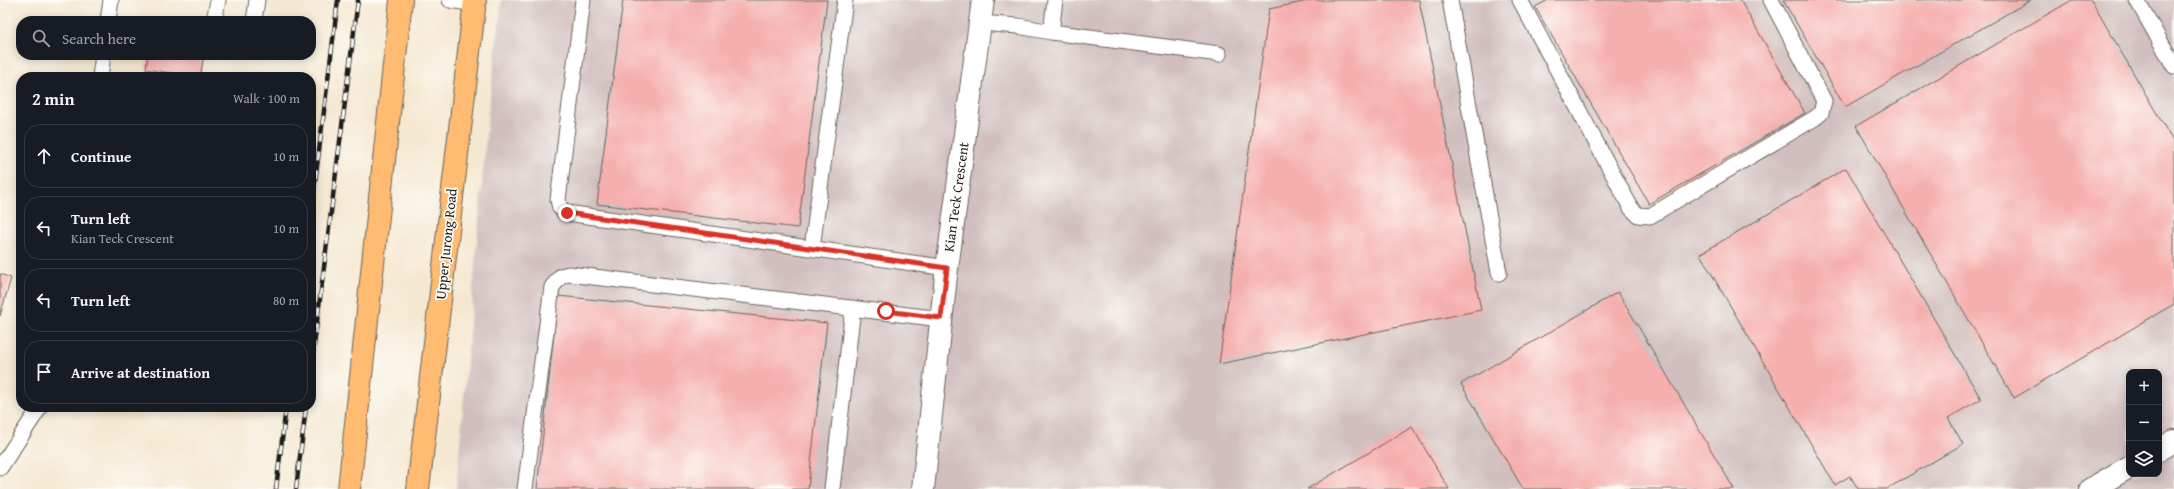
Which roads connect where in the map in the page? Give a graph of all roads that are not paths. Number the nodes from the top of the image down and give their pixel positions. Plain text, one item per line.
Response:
1 (111, 0) edge
2 (218, 0) edge
3 (257, 0) edge
4 (401, 0) edge
5 (450, 0) edge
6 (583, 0) edge
7 (845, 0) edge
8 (983, 0) edge
9 (1055, 0) edge
10 (1450, 0) edge
11 (1520, 0) edge
12 (1771, 0) edge
13 (2137, 0) edge
14 (475, 2) edge
15 (109, 16) edge
16 (215, 16) edge
17 (255, 16) edge
18 (980, 24) junction
19 (1051, 32) junction
20 (1219, 54) dead end
21 (102, 60) edge
22 (2174, 66) edge
23 (101, 72) edge
24 (812, 248) junction
25 (947, 268) junction
26 (1499, 273) dead end
27 (853, 308) junction
28 (941, 318) junction
29 (37, 412) edge
30 (2174, 441) edge
31 (2162, 448) edge
32 (0, 468) edge
33 (2126, 469) edge
34 (349, 489) edge
35 (418, 489) edge
36 (525, 489) edge
37 (832, 489) edge
38 (923, 489) edge
39 (2091, 489) edge

1 - 15 lane
2 - 16 lane
3 - 17 lane
4 - 34 main road
5 - 14 lane
6 - 24 lane
7 - 24 lane
8 - 18 street, Kian Teck Crescent
9 - 19 lane
10 - 26 lane
11 - 12 lane
13 - 22 lane
14 - 35 main road, Upper Jurong Road
18 - 19 lane
18 - 25 street, Kian Teck Crescent
19 - 20 lane
21 - 23 lane
24 - 25 lane
25 - 28 street, Kian Teck Crescent
27 - 28 lane
27 - 36 lane
27 - 37 lane
28 - 38 street, Kian Teck Crescent
29 - 32 lane
30 - 31 street
33 - 39 street

